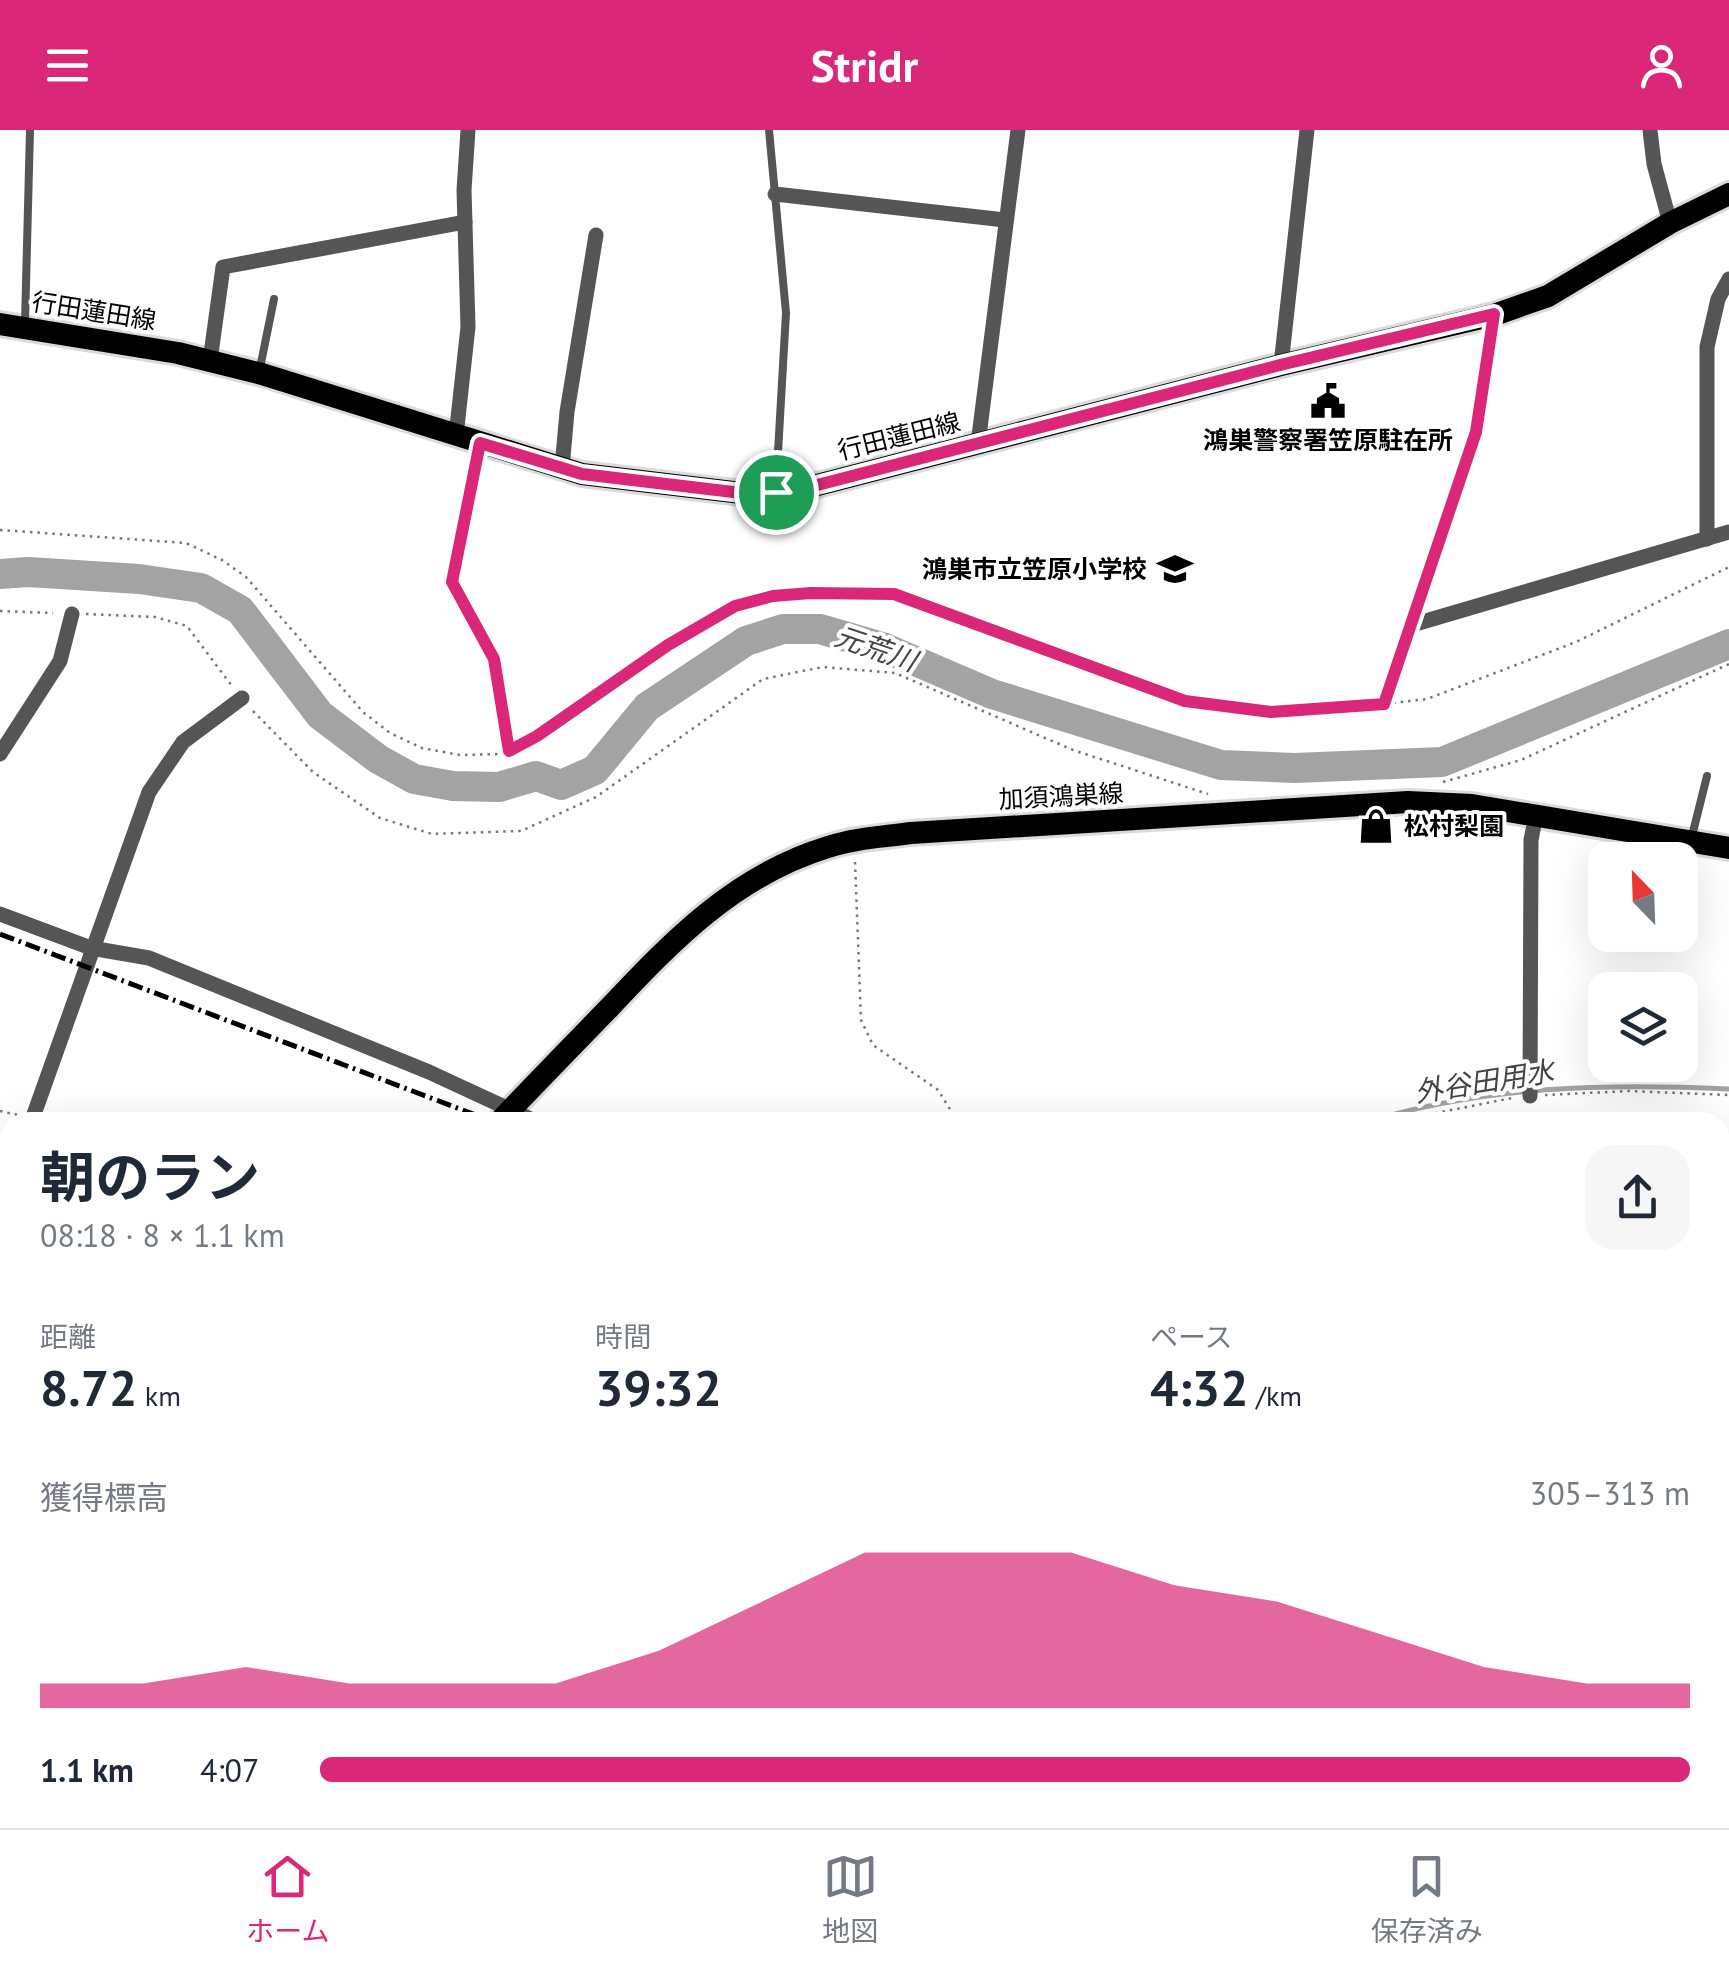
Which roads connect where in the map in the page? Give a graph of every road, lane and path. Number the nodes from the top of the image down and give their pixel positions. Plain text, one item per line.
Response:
1 (30, 130) edge
2 (468, 130) edge
3 (769, 130) edge
4 (1018, 130) edge
5 (1307, 130) edge
6 (1650, 130) edge
7 (774, 194) junction
8 (1728, 196) edge
9 (1005, 220) junction
10 (465, 222) junction
11 (1670, 223) junction
12 (596, 235) dead end
13 (1729, 279) edge
14 (274, 299) dead end
15 (1494, 314) junction
16 (0, 324) edge
17 (25, 328) junction
18 (210, 361) junction
19 (1280, 365) junction
20 (259, 373) junction
21 (456, 436) junction
22 (480, 443) junction
23 (978, 444) junction
24 (562, 468) junction
25 (776, 492) junction
26 (0, 530) edge
27 (1729, 532) edge
28 (1707, 539) junction
29 (1729, 568) edge
30 (0, 611) edge
31 (72, 614) junction
32 (1412, 626) junction
33 (1729, 664) edge
34 (242, 698) junction
35 (1384, 704) junction
36 (509, 751) junction
37 (0, 754) edge
38 (1708, 776) dead end
39 (1438, 784) dead end
40 (1228, 814) junction
41 (1536, 816) junction
42 (852, 841) junction
43 (1691, 842) joint
44 (1698, 843) edge
45 (1729, 848) edge
46 (0, 914) edge
47 (91, 948) junction
48 (1729, 1095) edge
49 (1530, 1096) junction
50 (35, 1112) edge
51 (496, 1112) edge
52 (509, 1112) edge
53 (952, 1112) edge
54 (1444, 1112) edge

1 - 17 lane
2 - 10 street
3 - 7 lane
4 - 9 street
5 - 19 street
6 - 11 street
7 - 9 street
7 - 25 lane
8 - 11 main road, 行田蓮田線
9 - 23 street
10 - 18 street
10 - 21 street
11 - 15 main road, 行田蓮田線
12 - 24 street
13 - 28 street
14 - 20 lane
15 - 19 main road, 行田蓮田線
15 - 32 street
16 - 17 main road, 行田蓮田線
17 - 18 main road, 行田蓮田線
18 - 20 main road, 行田蓮田線
19 - 23 main road, 行田蓮田線
20 - 21 main road, 行田蓮田線
21 - 22 main road, 行田蓮田線
22 - 24 main road, 行田蓮田線
22 - 36 path
23 - 25 main road, 行田蓮田線
24 - 25 main road, 行田蓮田線
26 - 36 path
27 - 28 street
28 - 32 street
29 - 35 path
30 - 31 path
31 - 34 path
31 - 37 street
32 - 35 path
33 - 39 path
34 - 40 path
34 - 47 street
35 - 36 path
38 - 43 lane
40 - 41 main road, 加須鴻巣線
40 - 42 main road, 加須鴻巣線
41 - 43 main road, 加須鴻巣線
41 - 49 street
42 - 52 main road, 加須鴻巣線
42 - 53 path
44 - 45 main road, 加須鴻巣線
46 - 47 street
47 - 50 street
47 - 51 street
48 - 49 path
49 - 54 path

